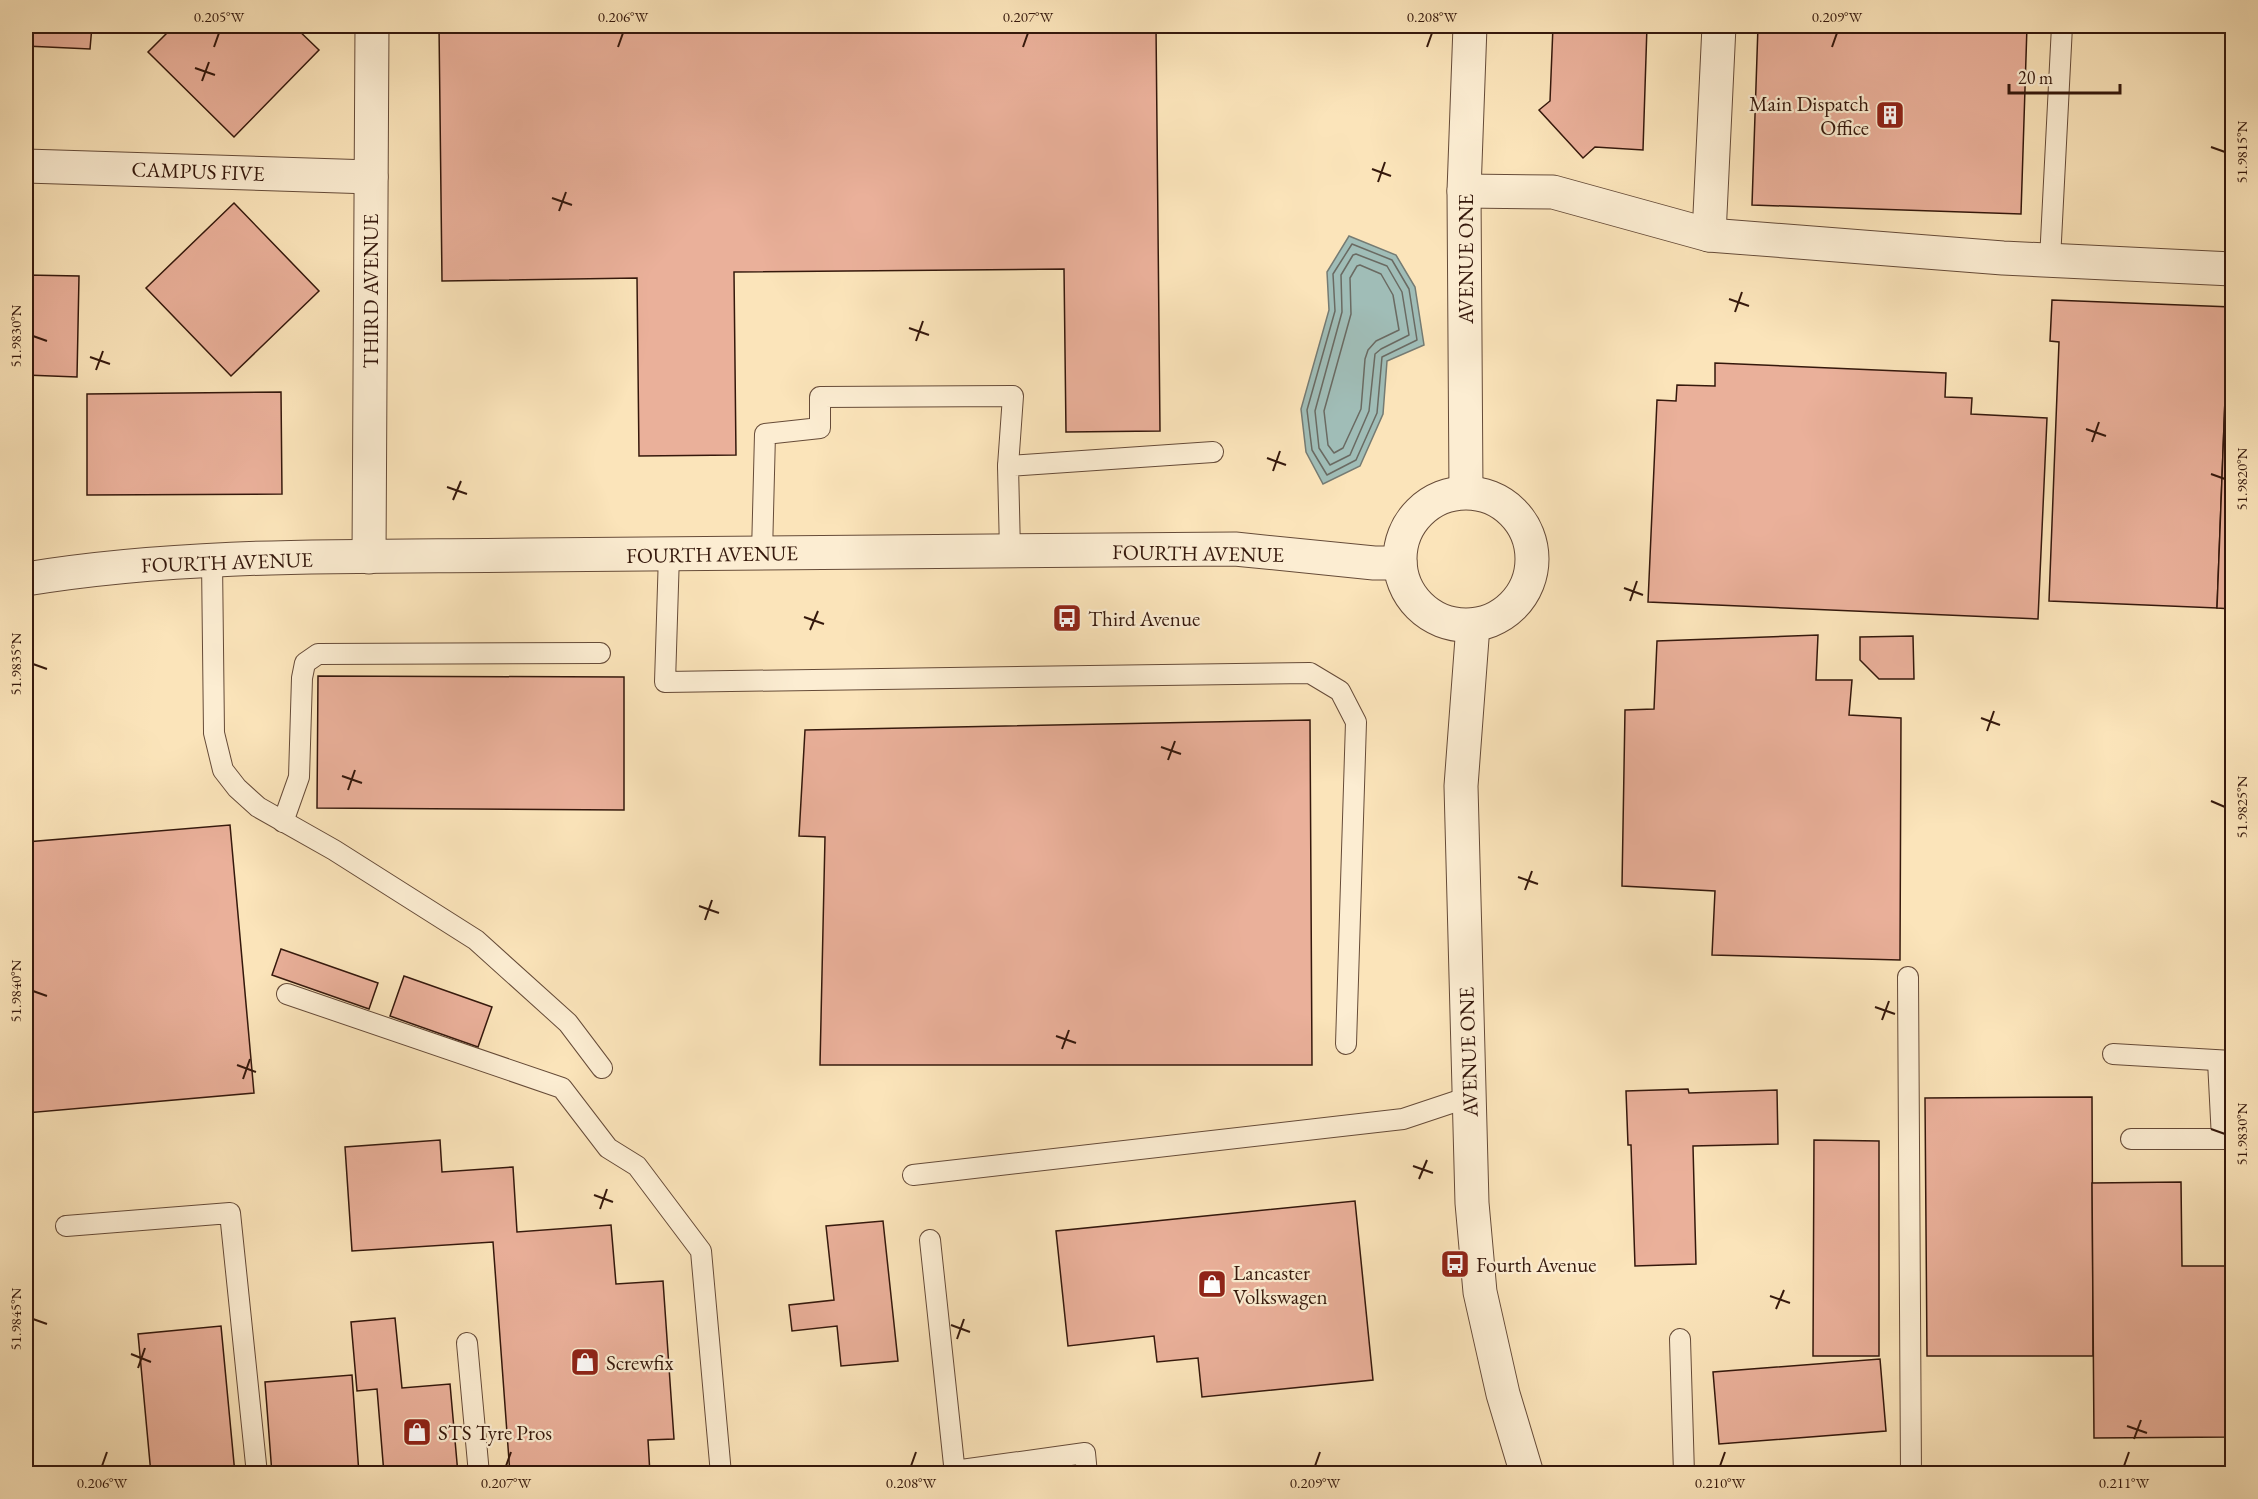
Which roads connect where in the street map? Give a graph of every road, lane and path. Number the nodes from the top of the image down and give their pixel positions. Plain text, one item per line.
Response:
1 (372, 26) edge
2 (1470, 26) edge
3 (1719, 26) edge
4 (2062, 26) edge
5 (26, 166) edge
6 (370, 177) junction
7 (1464, 191) junction
8 (1709, 235) junction
9 (2050, 260) junction
10 (2232, 269) edge
11 (1213, 452) dead end
12 (1008, 466) junction
13 (1466, 492) junction
14 (1010, 551) junction
15 (762, 553) junction
16 (669, 554) junction
17 (369, 557) junction
18 (212, 561) junction
19 (1400, 563) junction
20 (26, 579) edge
21 (1473, 625) junction
22 (600, 653) dead end
23 (283, 822) junction
24 (1908, 977) dead end
25 (287, 994) dead end
26 (1346, 1044) dead end
27 (2114, 1053) dead end
28 (2225, 1061) edge
29 (602, 1068) dead end
30 (1469, 1097) junction
31 (2131, 1139) dead end
32 (2227, 1139) edge
33 (913, 1175) dead end
34 (66, 1226) dead end
35 (930, 1240) dead end
36 (1680, 1339) dead end
37 (467, 1343) dead end
38 (954, 1472) edge
39 (257, 1473) edge
40 (479, 1473) edge
41 (721, 1473) edge
42 (1087, 1473) edge
43 (1527, 1473) edge
44 (1684, 1473) edge
45 (1911, 1473) edge

1 - 6 street, THIRD AVENUE
2 - 7 street, AVENUE ONE
3 - 8 street
4 - 9 lane
5 - 6 street, CAMPUS FIVE
6 - 17 street, THIRD AVENUE
7 - 8 street
7 - 13 street, AVENUE ONE
8 - 9 street
9 - 10 street
11 - 12 lane
12 - 14 lane
12 - 15 lane
13 - 19 street
13 - 21 street
14 - 15 street, FOURTH AVENUE
14 - 19 street, FOURTH AVENUE
15 - 16 street, FOURTH AVENUE
16 - 17 street, FOURTH AVENUE
16 - 26 lane
17 - 18 street, FOURTH AVENUE
18 - 20 street, FOURTH AVENUE
18 - 23 lane
19 - 21 street
21 - 30 street, AVENUE ONE
22 - 23 lane
23 - 29 lane
24 - 45 lane
25 - 41 lane
27 - 28 lane
28 - 32 lane
30 - 33 lane
30 - 43 street, AVENUE ONE
31 - 32 lane
34 - 39 lane
35 - 38 lane
36 - 44 lane
37 - 40 lane
38 - 42 lane

